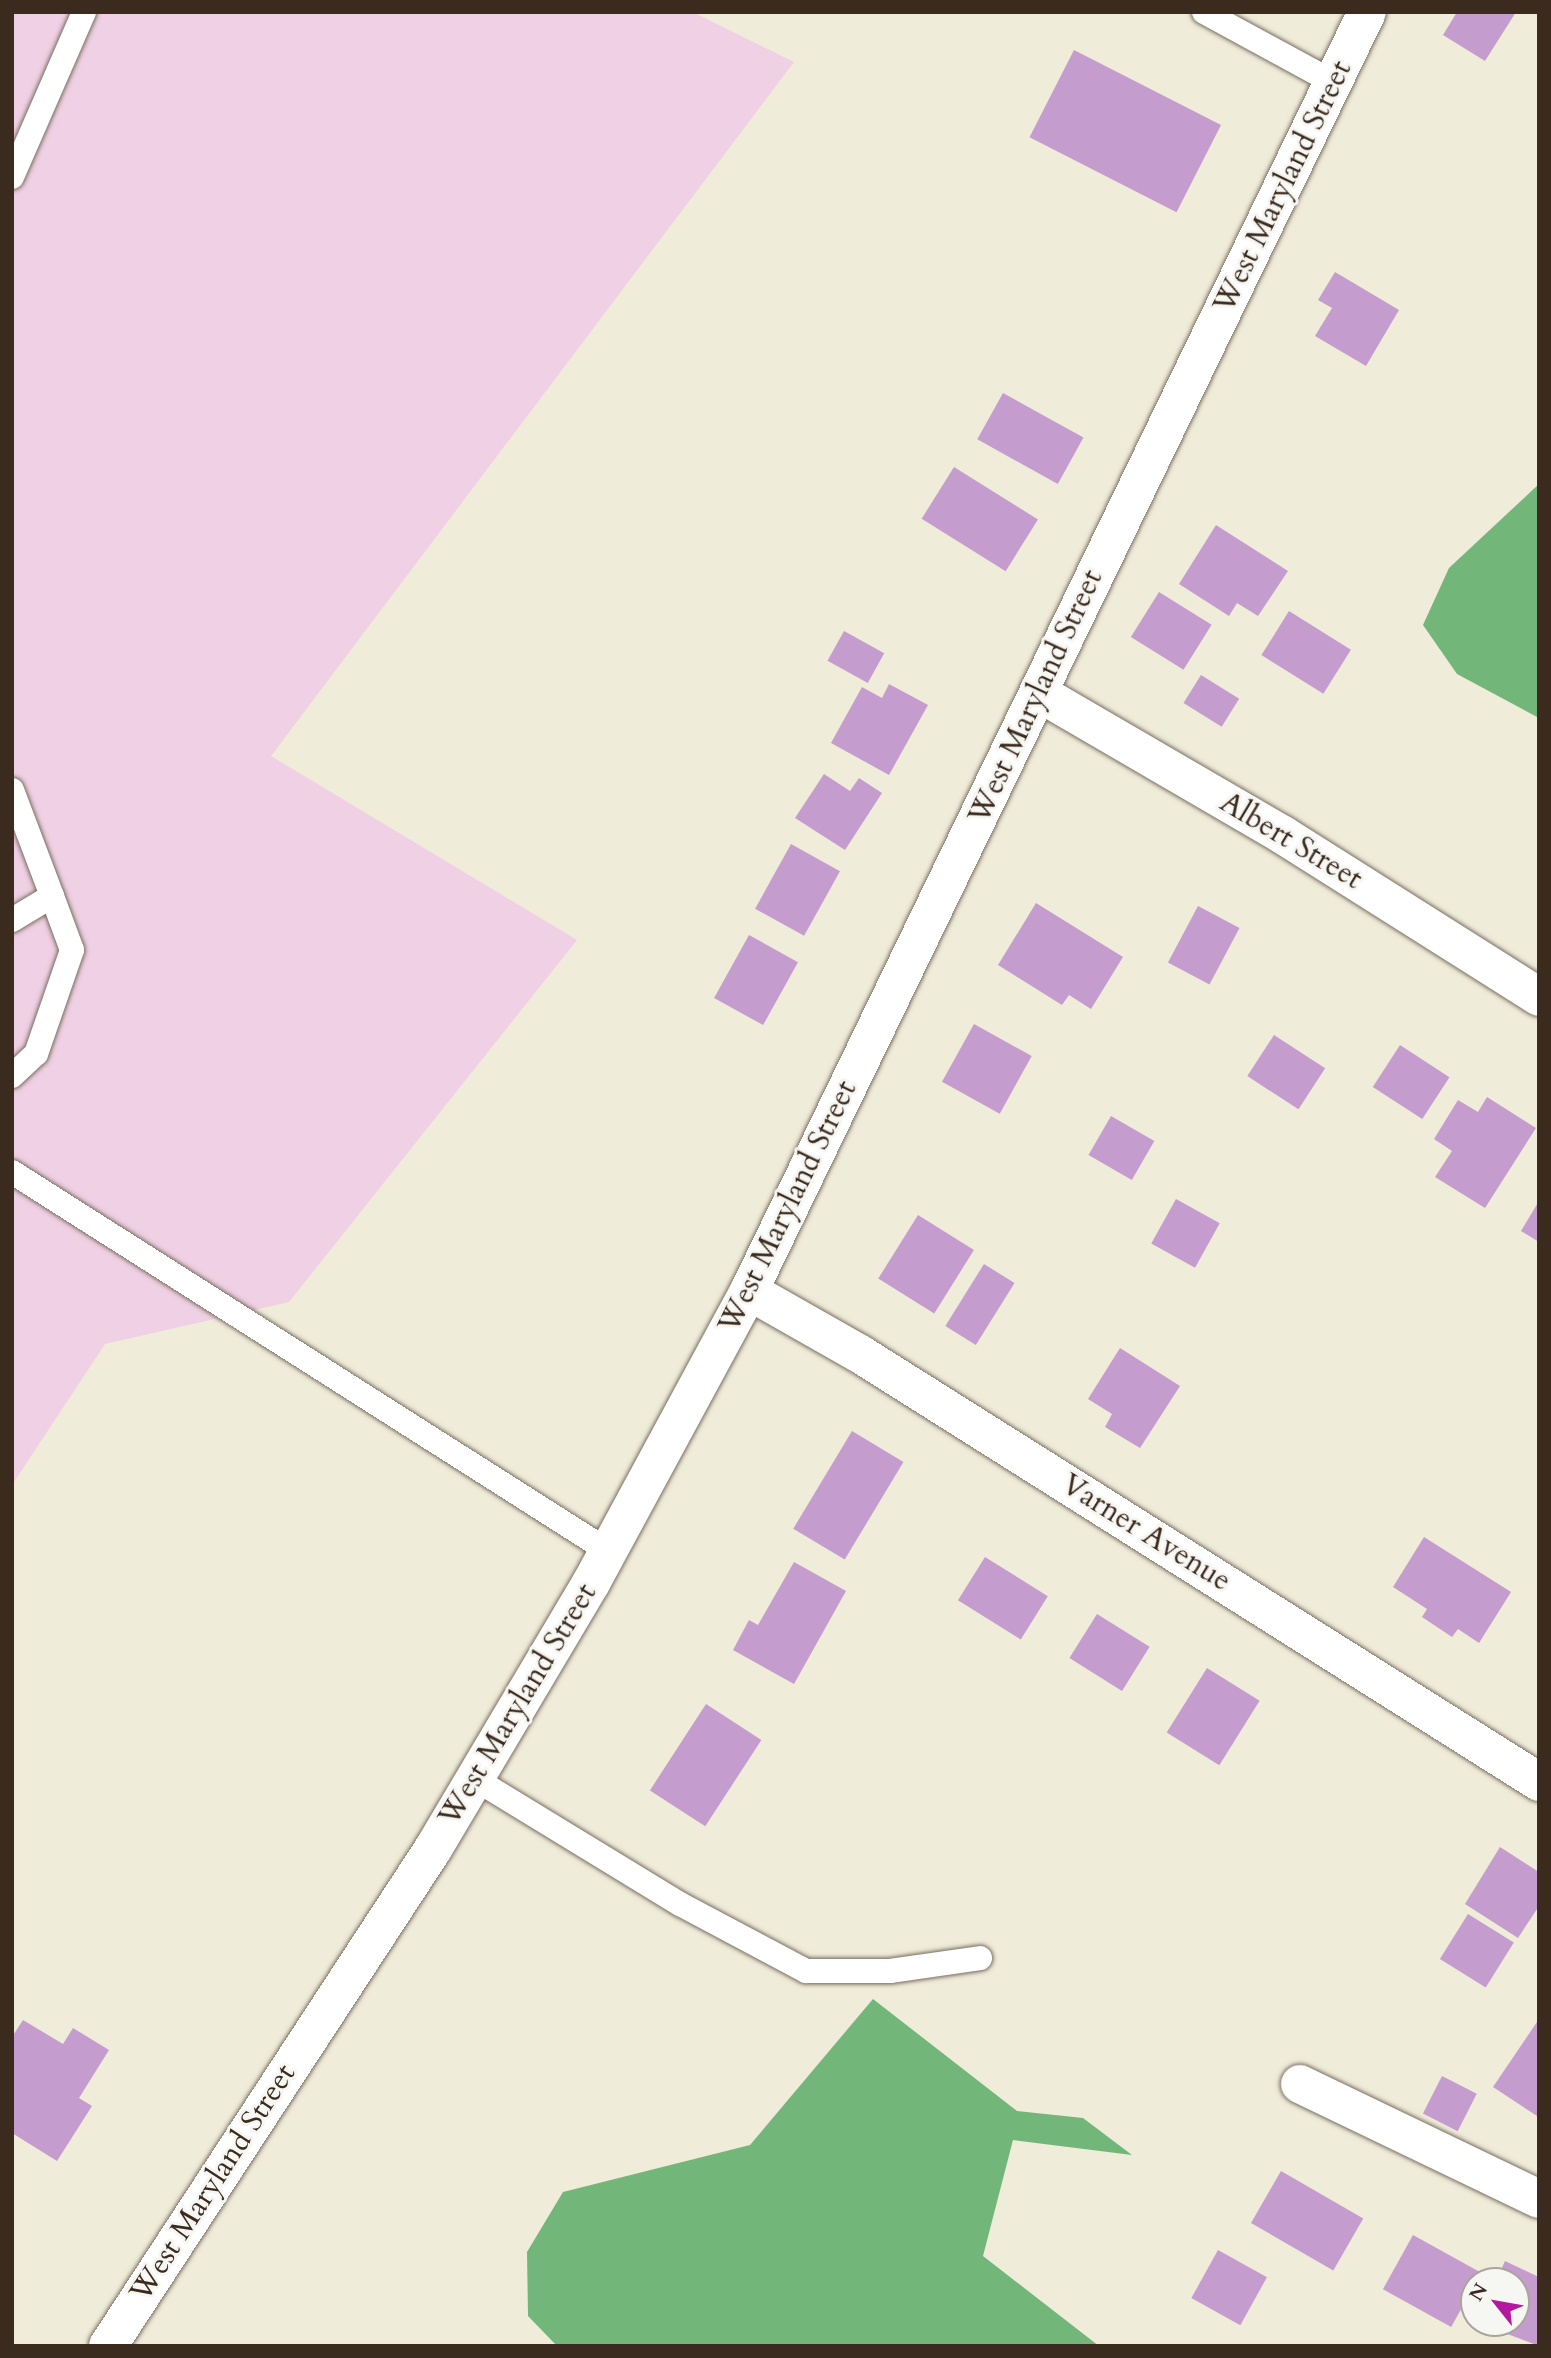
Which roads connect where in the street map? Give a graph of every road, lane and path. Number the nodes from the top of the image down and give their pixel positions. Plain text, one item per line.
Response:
1 (84, 12) edge
2 (1204, 12) edge
3 (1367, 12) edge
4 (1333, 82) junction
5 (13, 180) edge
6 (1039, 693) junction
7 (12, 790) edge
8 (52, 896) junction
9 (12, 920) edge
10 (1539, 996) edge
11 (12, 1076) edge
12 (12, 1172) edge
13 (748, 1292) junction
14 (608, 1551) junction
15 (475, 1779) junction
16 (1539, 1782) edge
17 (980, 1958) dead end
18 (1300, 2084) dead end
19 (1539, 2199) edge
20 (108, 2346) edge

1 - 5 lane
2 - 4 lane
3 - 4 street, West Maryland Street
4 - 6 street, West Maryland Street
6 - 10 street, Albert Street
6 - 13 street, West Maryland Street
7 - 8 lane
8 - 9 lane
8 - 11 lane
12 - 14 lane
13 - 14 street, West Maryland Street
13 - 16 street, Varner Avenue
14 - 15 street, West Maryland Street
15 - 17 lane
15 - 20 street, West Maryland Street
18 - 19 street

